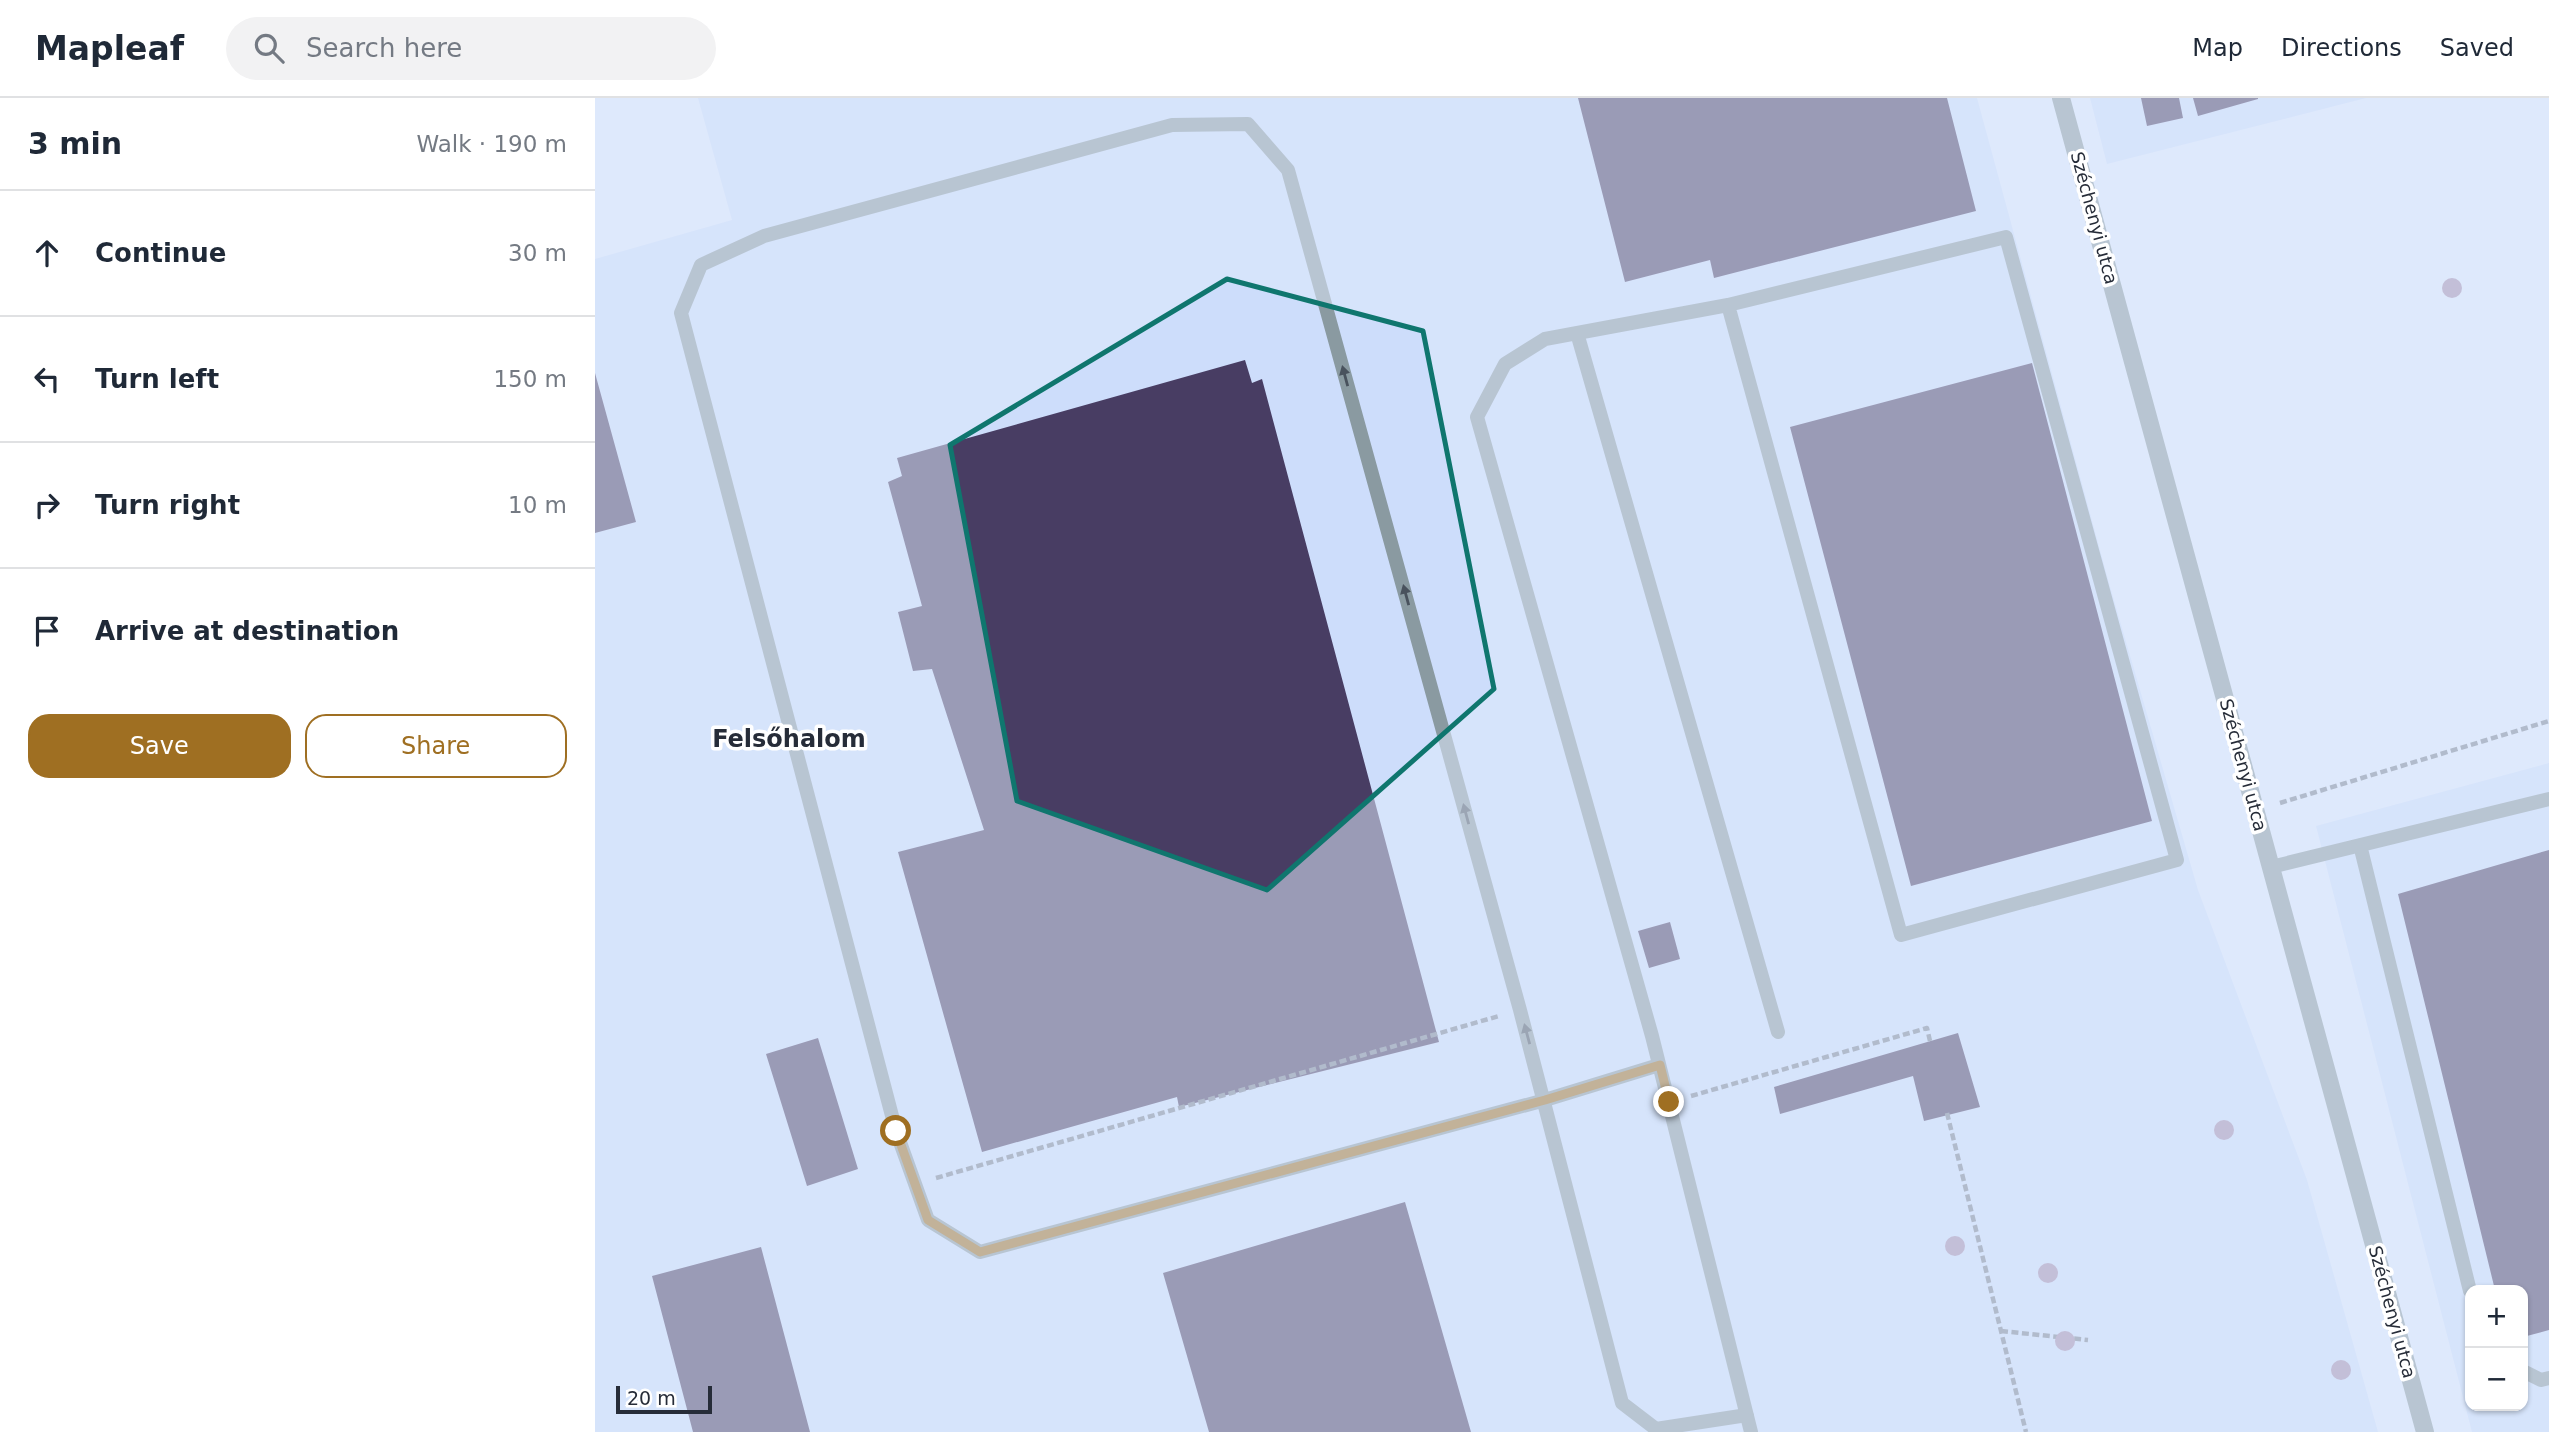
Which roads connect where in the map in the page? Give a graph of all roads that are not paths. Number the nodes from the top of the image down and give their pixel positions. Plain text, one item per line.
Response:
1 (2061, 98) edge
2 (1728, 305) junction
3 (1577, 333) junction
4 (2549, 799) edge
5 (2360, 845) junction
6 (2271, 867) junction
7 (1778, 1032) dead end
8 (1660, 1065) junction
9 (1545, 1100) junction
10 (2469, 1285) edge
11 (2528, 1374) edge
12 (2549, 1378) edge
13 (1747, 1415) junction
14 (1751, 1432) edge
15 (2425, 1432) edge

1 - 6 street, Széchenyi utca
2 - 2 lane
2 - 3 lane
3 - 7 lane
3 - 8 lane
4 - 5 lane
5 - 6 lane
5 - 10 lane
6 - 15 street, Széchenyi utca
8 - 9 lane
8 - 13 lane
9 -> 9 lane
9 - 13 lane
11 - 12 lane
13 - 14 lane

